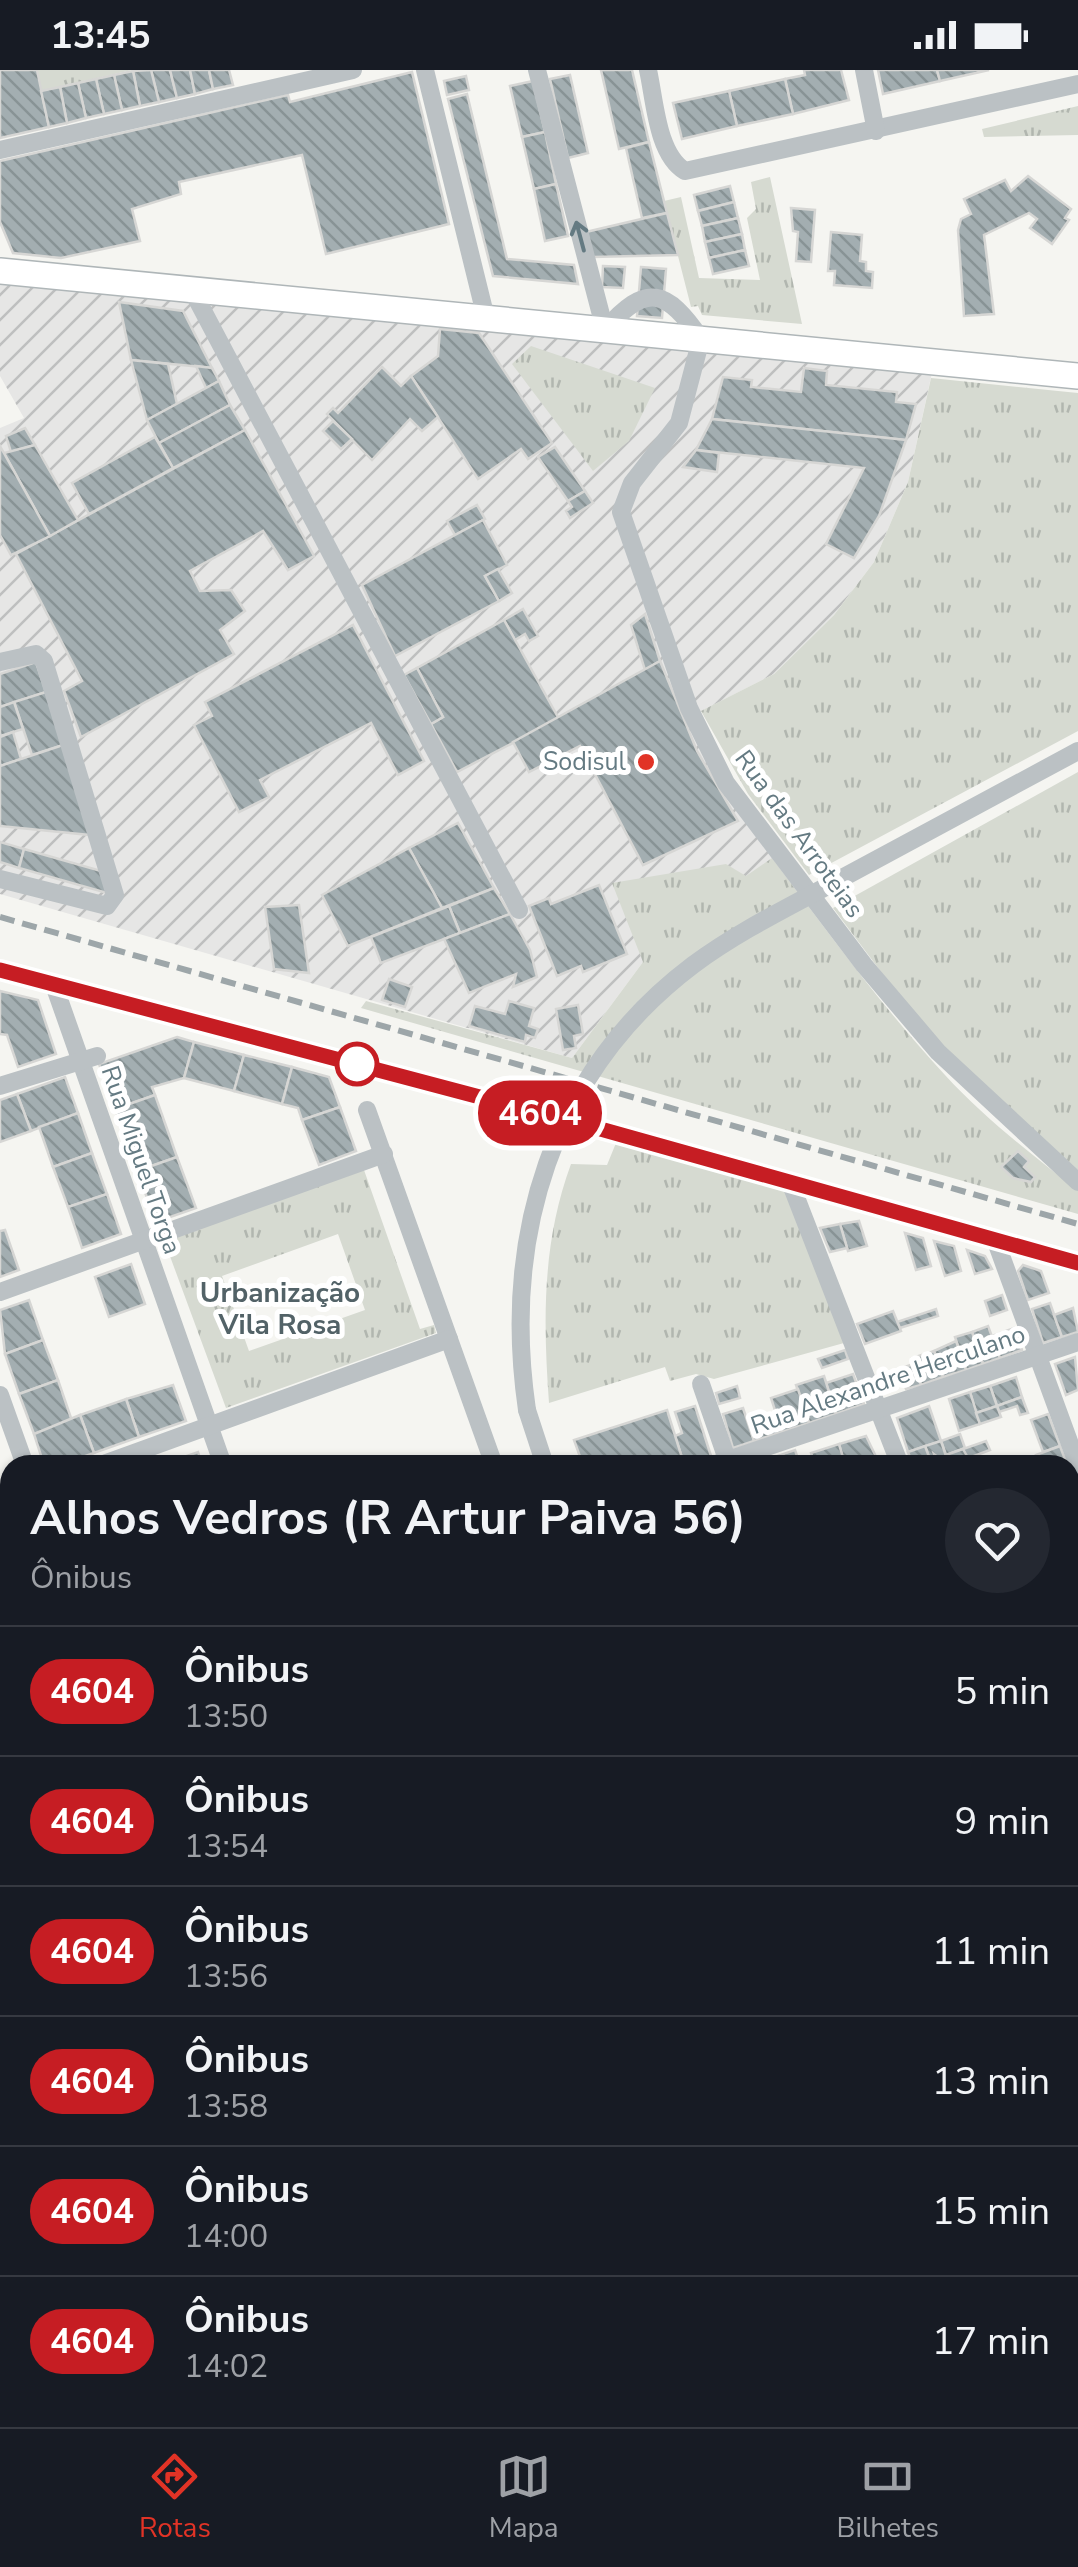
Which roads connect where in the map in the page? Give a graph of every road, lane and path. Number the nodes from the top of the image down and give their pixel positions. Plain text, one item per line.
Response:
1 (353, 70) edge
2 (425, 70) edge
3 (537, 70) edge
4 (648, 70) edge
5 (864, 70) edge
6 (1078, 84) edge
7 (876, 131) junction
8 (0, 150) edge
9 (0, 271) edge
10 (192, 290) junction
11 (486, 318) junction
12 (605, 330) junction
13 (701, 339) junction
14 (1078, 376) edge
15 (0, 662) edge
16 (1078, 751) edge
17 (0, 878) edge
18 (519, 910) dead end
19 (0, 970) edge
20 (54, 984) junction
21 (88, 1058) junction
22 (0, 1086) edge
23 (367, 1110) dead end
24 (384, 1154) junction
25 (790, 1182) junction
26 (1078, 1182) edge
27 (995, 1240) junction
28 (142, 1241) junction
29 (1078, 1264) edge
30 (0, 1292) edge
31 (449, 1339) junction
32 (1078, 1342) edge
33 (1037, 1356) junction
34 (700, 1384) dead end
35 (0, 1395) edge
36 (879, 1410) junction
37 (209, 1426) junction
38 (21, 1455) edge
39 (129, 1455) edge
40 (219, 1455) edge
41 (490, 1455) edge
42 (542, 1455) edge
43 (721, 1455) edge
44 (747, 1455) edge
45 (896, 1455) edge
46 (1074, 1455) edge

1 - 8 street
2 - 11 street
12 -> 3 street
4 - 7 street
5 - 7 street
6 - 7 street
9 - 10 main road
10 - 11 main road
10 - 18 street
11 - 12 main road
12 - 13 main road
12 - 13 street
13 - 14 main road
13 - 26 street, Rua das Arroteias
15 - 17 street
16 - 42 street, bridge
19 - 20 street
20 - 21 street, Rua Miguel Torga
20 - 25 street
21 - 22 street
21 - 28 street, Rua Miguel Torga
23 - 24 street
24 - 28 street
24 - 31 street
25 - 27 street
25 - 36 street
27 - 29 street
27 - 33 street
28 - 30 street
28 - 37 street, Rua Miguel Torga
31 - 37 street
31 - 41 street
32 - 33 street, Rua Alexandre Herculano
33 - 36 street, Rua Alexandre Herculano
33 - 46 street
34 - 43 street
35 - 38 street
36 - 44 street, Rua Alexandre Herculano
36 - 45 street
37 - 39 street
37 - 40 street, Rua Miguel Torga

